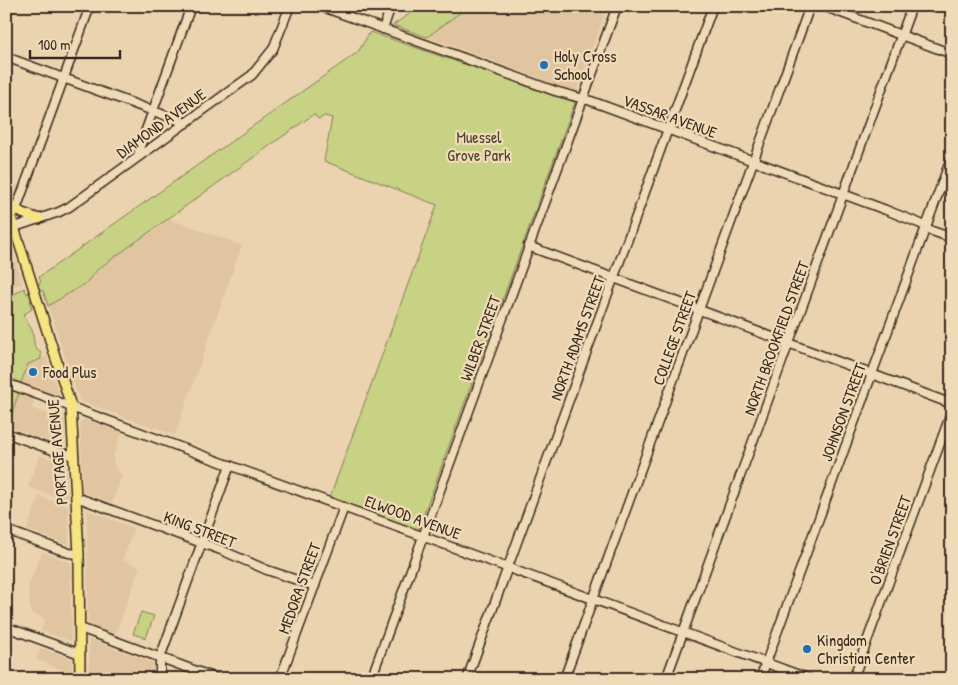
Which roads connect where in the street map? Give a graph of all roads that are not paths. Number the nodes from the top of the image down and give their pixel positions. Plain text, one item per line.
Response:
1 (90, 6) edge
2 (191, 6) edge
3 (290, 6) edge
4 (320, 6) edge
5 (391, 6) edge
6 (617, 6) edge
7 (713, 6) edge
8 (810, 6) edge
9 (823, 6) edge
10 (912, 6) edge
11 (383, 29) junction
12 (902, 36) junction
13 (952, 54) edge
14 (6, 57) edge
15 (64, 78) junction
16 (582, 99) junction
17 (153, 110) junction
18 (186, 123) junction
19 (668, 130) junction
20 (138, 156) junction
21 (952, 156) edge
22 (753, 162) junction
23 (843, 195) junction
24 (6, 202) edge
25 (14, 212) junction
26 (38, 219) junction
27 (926, 226) junction
28 (10, 229) edge
29 (952, 238) edge
30 (528, 246) junction
31 (613, 279) junction
32 (699, 310) junction
33 (789, 344) junction
34 (871, 374) junction
35 (6, 383) edge
36 (952, 404) edge
37 (71, 406) junction
38 (952, 411) edge
39 (6, 432) edge
40 (74, 456) junction
41 (230, 465) junction
42 (76, 497) junction
43 (344, 506) junction
44 (6, 530) edge
45 (424, 536) junction
46 (201, 544) junction
47 (78, 554) junction
48 (508, 568) junction
49 (315, 586) junction
50 (593, 599) junction
51 (6, 627) edge
52 (80, 628) junction
53 (683, 632) junction
54 (80, 654) junction
55 (160, 658) junction
56 (766, 663) junction
57 (80, 679) edge
58 (160, 679) edge
59 (218, 679) edge
60 (280, 679) edge
61 (371, 679) edge
62 (467, 679) edge
63 (564, 679) edge
64 (666, 679) edge
65 (760, 679) edge
66 (810, 679) edge
67 (854, 679) edge

1 - 15 street
2 - 17 street
3 - 18 street, DIAMOND AVENUE
4 - 11 street, VASSAR AVENUE
5 - 11 street
6 - 16 street, WILBER STREET
7 - 19 street, NORTH ADAMS STREET
8 - 22 street, COLLEGE STREET
9 - 12 street
10 - 12 street, NORTH BROOKFIELD STREET
11 - 16 street, VASSAR AVENUE
12 - 13 street
12 - 23 street, NORTH BROOKFIELD STREET
14 - 15 street
15 - 17 street
15 - 25 street
16 - 19 street, VASSAR AVENUE
16 - 30 street, WILBER STREET
17 - 18 street
17 - 20 street
18 - 20 street, DIAMOND AVENUE
19 - 22 street, VASSAR AVENUE
19 - 31 street, NORTH ADAMS STREET
20 - 26 street, DIAMOND AVENUE
21 - 27 street, JOHNSON STREET
22 - 23 street, VASSAR AVENUE
22 - 32 street, COLLEGE STREET
23 - 27 street, VASSAR AVENUE
23 - 33 street, NORTH BROOKFIELD STREET
24 - 25 main road, PORTAGE AVENUE
25 - 26 main road
25 - 28 main road, PORTAGE AVENUE
26 - 28 street, DIAMOND AVENUE
27 - 29 street, VASSAR AVENUE
27 - 34 street, JOHNSON STREET
28 - 37 main road, PORTAGE AVENUE
30 - 31 street
30 - 45 street, WILBER STREET
31 - 32 street
31 - 48 street, NORTH ADAMS STREET
32 - 33 street
32 - 50 street, COLLEGE STREET
33 - 34 street
33 - 53 street, NORTH BROOKFIELD STREET
34 - 36 street
34 - 56 street, JOHNSON STREET
35 - 37 street, ELWOOD AVENUE
37 - 40 main road, PORTAGE AVENUE
37 - 41 street, ELWOOD AVENUE
38 - 67 street, O'BRIEN STREET
39 - 40 street
40 - 42 main road, PORTAGE AVENUE
41 - 43 street, ELWOOD AVENUE
41 - 46 street
42 - 46 street, KING STREET
42 - 47 main road, PORTAGE AVENUE
43 - 45 street, ELWOOD AVENUE
43 - 49 street, MEDORA STREET
44 - 47 street
45 - 48 street, ELWOOD AVENUE
45 - 61 street, WILBER STREET
46 - 49 street, KING STREET
46 - 55 street
47 - 52 main road, PORTAGE AVENUE
48 - 50 street, ELWOOD AVENUE
48 - 62 street, NORTH ADAMS STREET
49 - 60 street, MEDORA STREET
50 - 53 street, ELWOOD AVENUE
50 - 63 street, COLLEGE STREET
51 - 54 street
52 - 54 main road, PORTAGE AVENUE
52 - 55 street
53 - 56 street, ELWOOD AVENUE
53 - 64 street, NORTH BROOKFIELD STREET
54 - 57 main road, PORTAGE AVENUE
55 - 58 street
55 - 59 street
56 - 65 street, JOHNSON STREET
56 - 66 street, ELWOOD AVENUE

